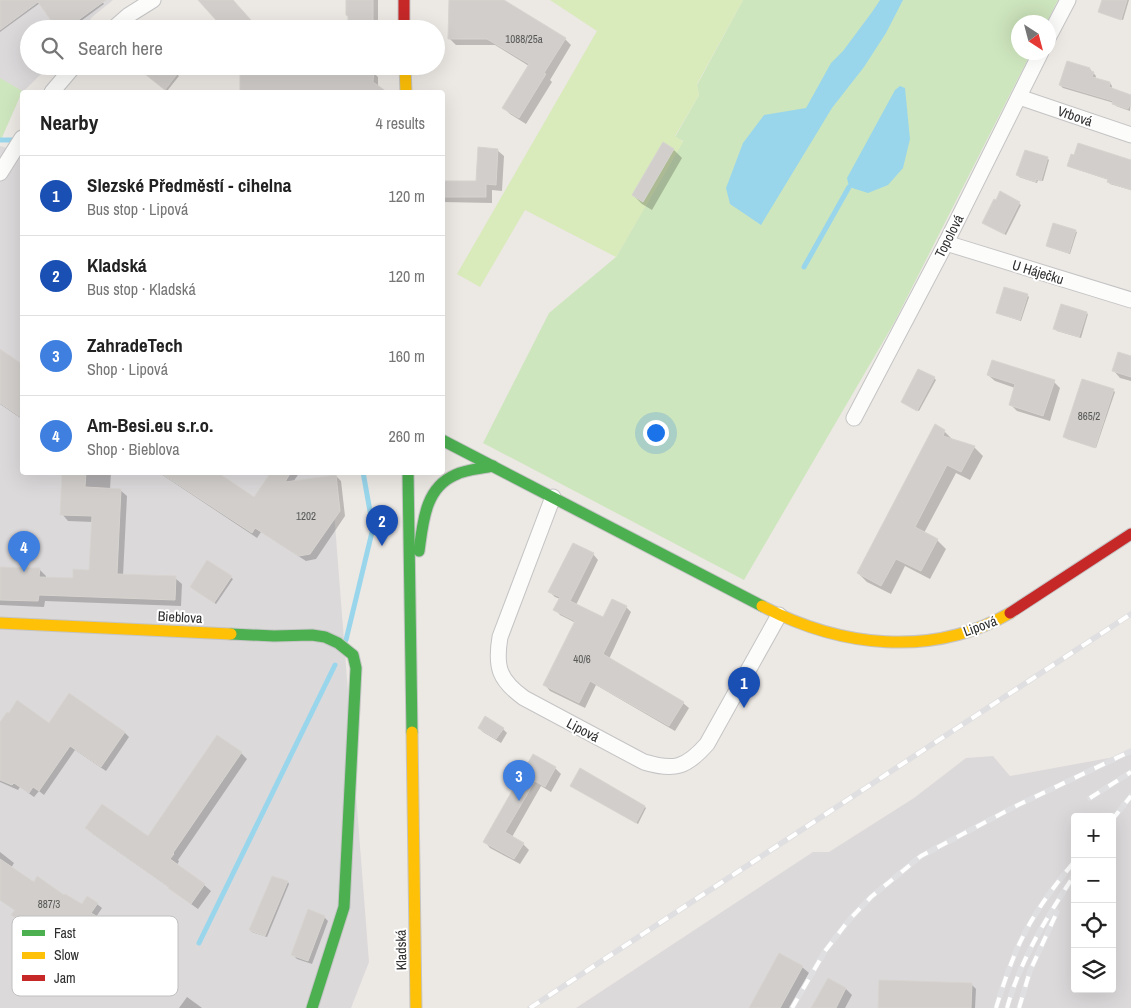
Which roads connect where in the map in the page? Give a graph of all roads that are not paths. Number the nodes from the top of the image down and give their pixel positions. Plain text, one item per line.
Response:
1 (153, 0) edge
2 (404, 0) edge
3 (1068, 0) edge
4 (123, 20) edge
5 (404, 20) edge
6 (1056, 23) edge
7 (1037, 60) edge
8 (66, 75) edge
9 (405, 75) edge
10 (54, 90) edge
11 (406, 90) edge
12 (1019, 97) junction
13 (1131, 135) edge
14 (20, 141) edge
15 (0, 173) edge
16 (946, 243) junction
17 (1131, 300) edge
18 (854, 418) dead end
19 (445, 442) edge
20 (493, 466) junction
21 (408, 475) edge
22 (553, 497) junction
23 (1131, 534) edge
24 (410, 605) junction
25 (778, 616) junction
26 (0, 623) edge
27 (416, 1002) edge
28 (312, 1008) edge

1 - 4 street
2 - 5 street
3 - 6 street
7 - 12 street, Topolová
8 - 10 street
9 - 11 street
12 - 13 street, Vrbová
12 - 16 street, Topolová
14 - 15 street
16 - 17 street, U Háječku
16 - 18 street, Topolová
19 - 20 street, Lipová
20 - 22 street, Lipová
20 - 24 street
21 - 24 street, Kladská
22 - 25 street, Lipová
22 - 25 street, Lipová
23 - 25 street, Lipová
24 - 27 street, Kladská
26 - 28 street, Bieblova

